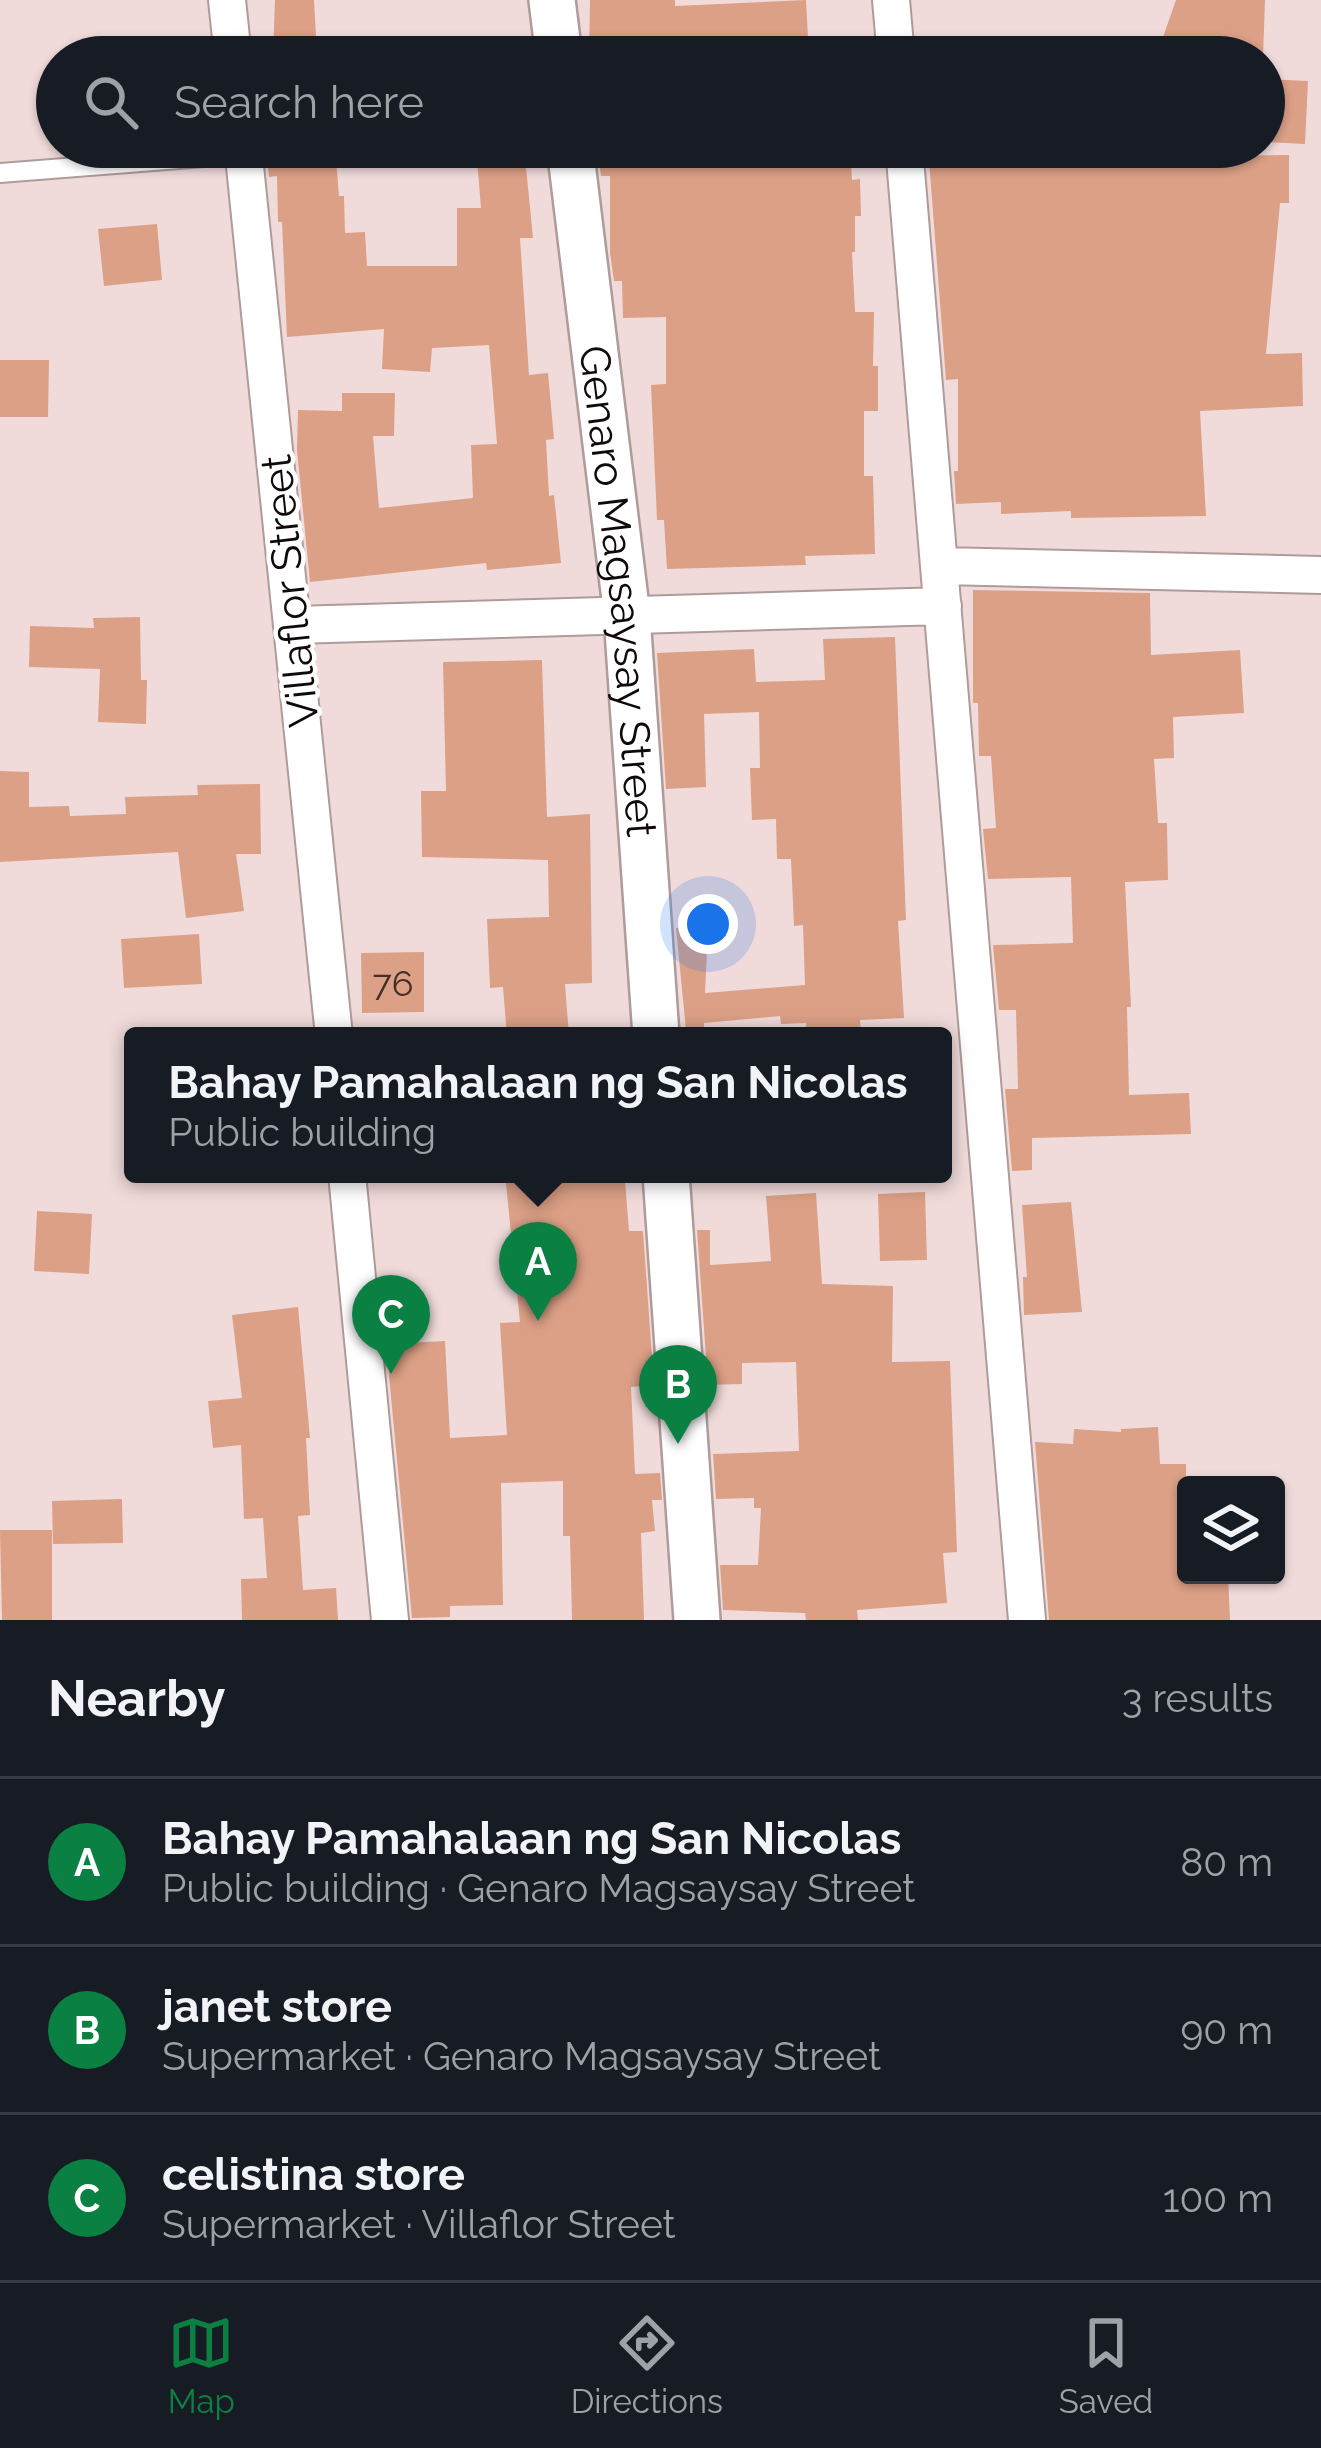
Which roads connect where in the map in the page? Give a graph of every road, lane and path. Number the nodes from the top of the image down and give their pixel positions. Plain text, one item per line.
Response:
1 (227, 0) edge
2 (552, 0) edge
3 (891, 0) edge
4 (231, 36) edge
5 (556, 36) edge
6 (894, 36) edge
7 (44, 168) edge
8 (245, 168) edge
9 (573, 168) edge
10 (906, 168) edge
11 (0, 172) edge
12 (942, 566) junction
13 (1321, 575) edge
14 (943, 606) junction
15 (627, 616) junction
16 (294, 625) junction
17 (333, 1027) edge
18 (655, 1027) edge
19 (348, 1183) edge
20 (667, 1183) edge
21 (391, 1620) edge
22 (697, 1620) edge
23 (1027, 1620) edge

1 - 4 street
2 - 5 street
3 - 6 street
7 - 11 lane
8 - 16 street, Villaflor Street
9 - 15 street, Genaro Magsaysay Street
10 - 12 street
12 - 13 street
12 - 14 street
14 - 15 street
14 - 23 street
15 - 16 street
15 - 18 street, Genaro Magsaysay Street
16 - 17 street, Villaflor Street
19 - 21 street
20 - 22 street

